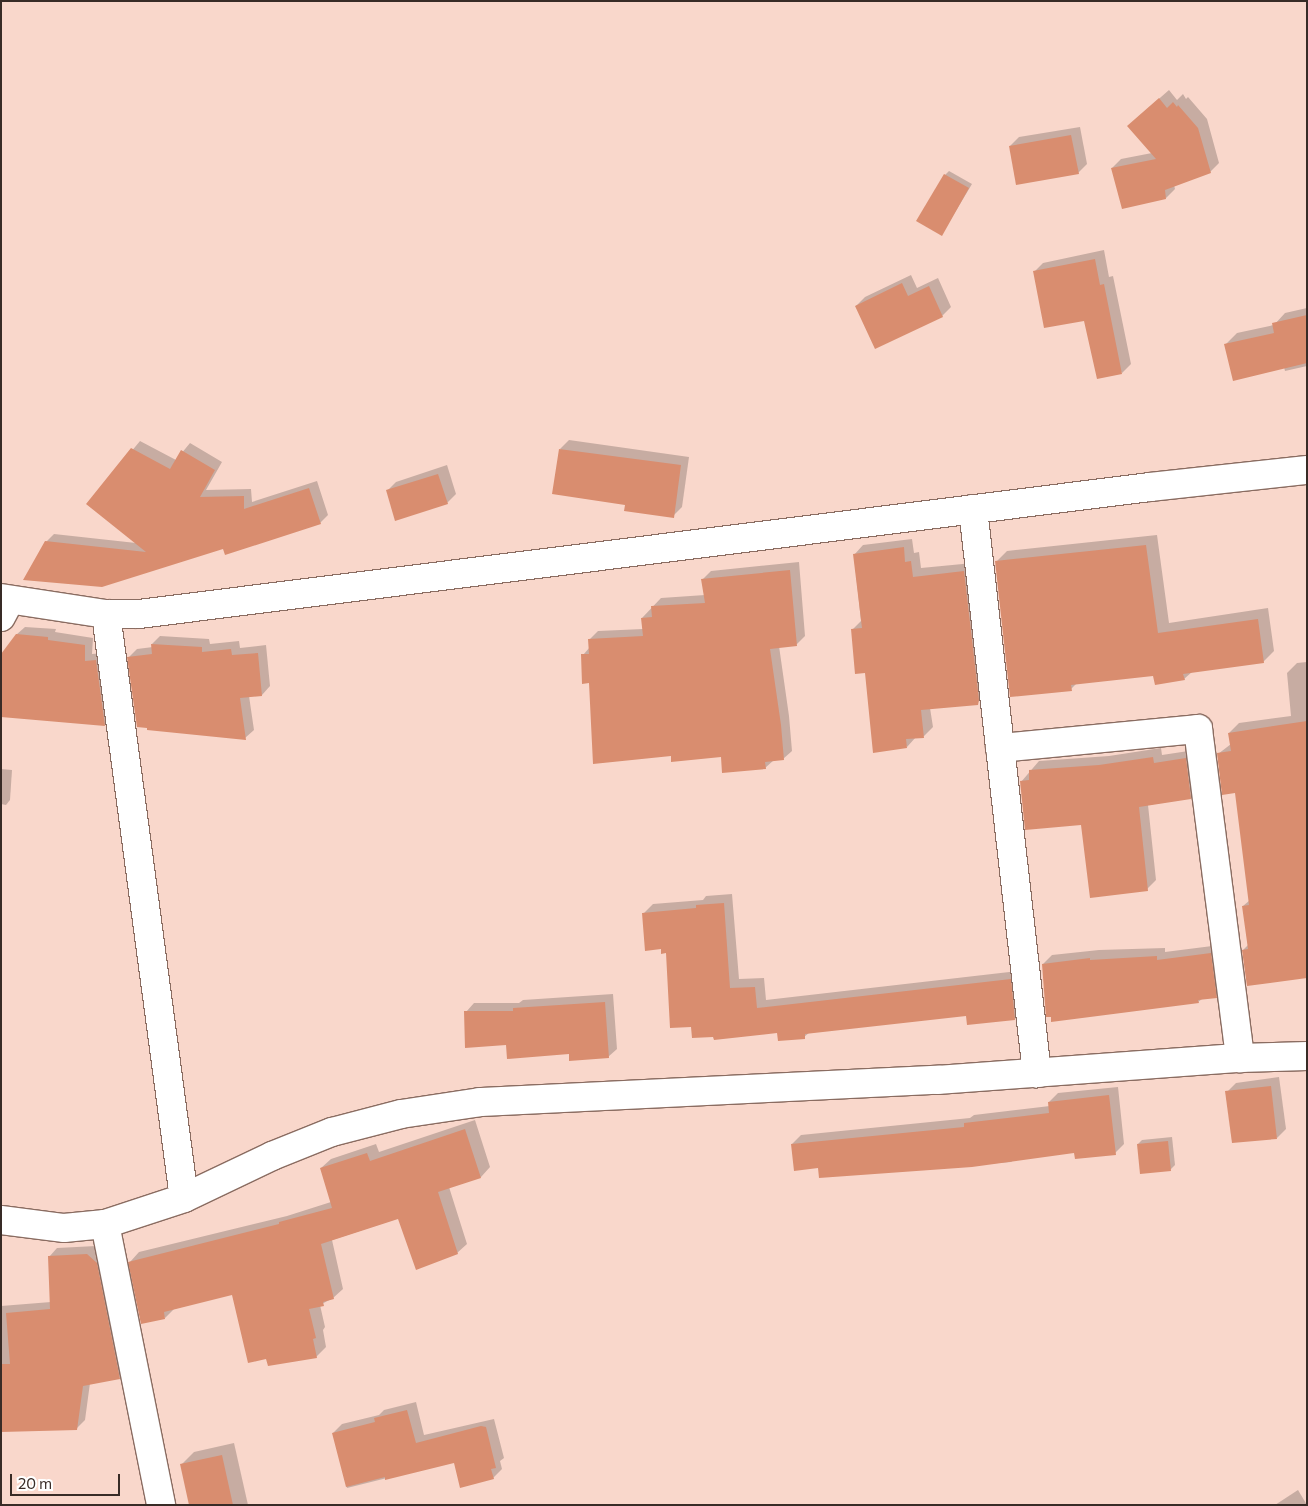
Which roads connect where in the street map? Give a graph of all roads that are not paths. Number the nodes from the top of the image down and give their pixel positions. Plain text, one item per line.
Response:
1 (1307, 470) edge
2 (973, 508) junction
3 (4, 605) edge
4 (106, 614) junction
5 (1000, 748) junction
6 (1307, 1056) edge
7 (1240, 1058) junction
8 (1037, 1073) junction
9 (184, 1198) junction
10 (1, 1220) edge
11 (105, 1224) junction
12 (161, 1505) edge

1 - 2 street
2 - 4 street
2 - 5 street
3 - 4 street
4 - 9 street
5 - 7 street
5 - 8 street
6 - 7 street
7 - 8 street
8 - 9 street
9 - 11 street
10 - 11 street
11 - 12 street

